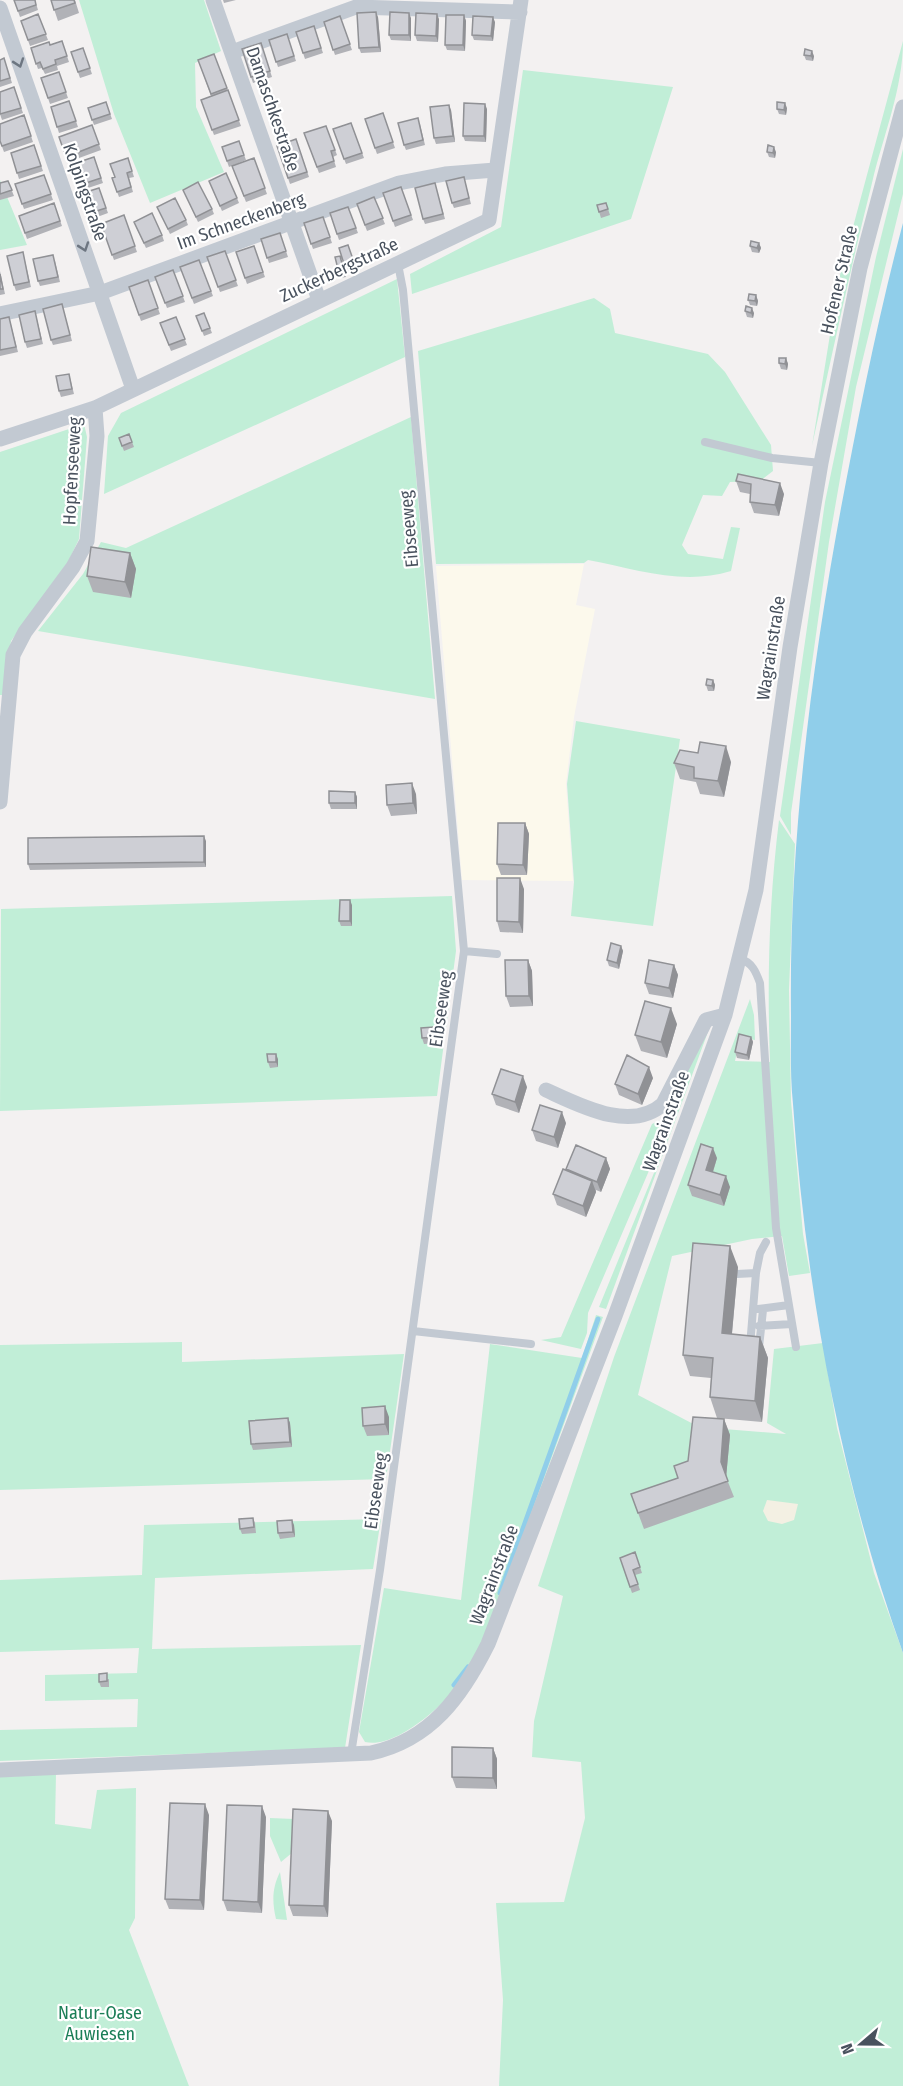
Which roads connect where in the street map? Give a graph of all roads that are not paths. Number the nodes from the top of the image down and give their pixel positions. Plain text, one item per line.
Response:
1 (213, 0) edge
2 (521, 6) edge
3 (0, 8) edge
4 (232, 52) junction
5 (903, 107) edge
6 (495, 170) junction
7 (292, 223) junction
8 (398, 264) junction
9 (100, 293) junction
10 (319, 300) junction
11 (0, 314) edge
12 (133, 389) junction
13 (95, 408) junction
14 (0, 440) edge
15 (705, 442) dead end
16 (821, 463) junction
17 (0, 802) edge
18 (464, 951) junction
19 (497, 954) dead end
20 (740, 959) junction
21 (725, 1015) junction
22 (546, 1090) dead end
23 (766, 1242) dead end
24 (756, 1273) junction
25 (737, 1274) dead end
26 (789, 1305) junction
27 (753, 1309) junction
28 (763, 1310) junction
29 (792, 1324) junction
30 (751, 1326) junction
31 (762, 1326) junction
32 (413, 1332) junction
33 (531, 1344) dead end
34 (796, 1347) dead end
35 (749, 1356) edge
36 (759, 1357) edge
37 (351, 1755) junction
38 (0, 1770) edge

1 - 4 street, Damaschkestraße
2 - 4 street
2 - 6 street, Zuckerbergstraße
3 -> 9 street, Kolpingstraße
4 - 7 street, Damaschkestraße
5 - 16 street, Hofener Straße
6 - 7 street, Im Schneckenberg
6 - 8 street, Zuckerbergstraße
7 - 9 street, Im Schneckenberg
7 - 10 street, Damaschkestraße
8 - 10 street, Zuckerbergstraße
8 - 18 lane, Eibseeweg
9 - 11 street, Im Schneckenberg
9 - 12 street, Kolpingstraße
10 - 12 street, Zuckerbergstraße
12 - 13 street, Zuckerbergstraße
13 - 14 street, Zuckerbergstraße
13 - 17 street, Hopfenseeweg
15 - 16 lane
16 - 20 street, Wagrainstraße
18 - 19 lane
18 - 32 lane, Eibseeweg
20 - 21 street, Wagrainstraße
20 - 26 lane
21 - 22 street, Wagrainstraße
21 - 37 street, Wagrainstraße
23 - 24 lane
24 - 25 lane
24 - 27 lane
26 - 28 lane
26 - 29 lane
27 - 28 lane
27 - 30 lane
28 - 31 lane
29 - 31 lane
29 - 34 lane
30 - 31 lane
30 - 35 lane
31 - 36 lane
32 - 33 lane
32 - 37 lane, Eibseeweg
37 - 38 street, Wagrainstraße

